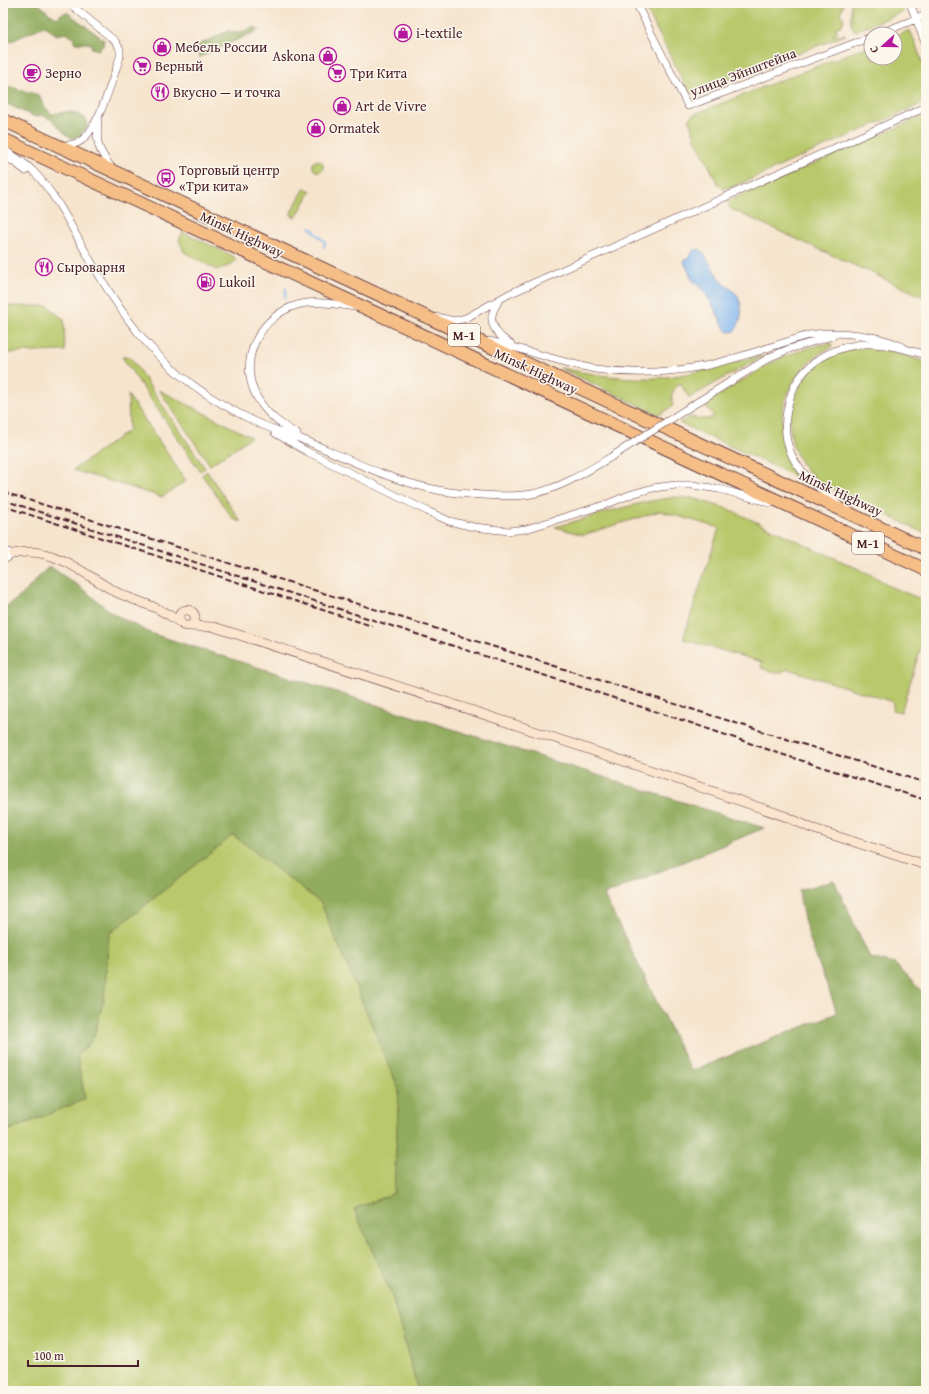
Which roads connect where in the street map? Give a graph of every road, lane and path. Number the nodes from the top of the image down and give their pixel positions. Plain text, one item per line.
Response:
1 (69, 3) edge
2 (636, 3) edge
3 (910, 3) edge
4 (926, 15) edge
5 (916, 20) junction
6 (900, 26) edge
7 (863, 40) edge
8 (926, 45) edge
9 (926, 107) edge
10 (98, 116) junction
11 (3, 120) edge
12 (3, 139) edge
13 (60, 146) junction
14 (3, 149) edge
15 (3, 156) edge
16 (114, 172) junction
17 (53, 197) junction
18 (499, 300) junction
19 (372, 310) junction
20 (421, 314) junction
21 (840, 334) junction
22 (467, 336) junction
23 (518, 348) junction
24 (908, 350) junction
25 (926, 355) edge
26 (257, 422) junction
27 (307, 441) junction
28 (851, 514) junction
29 (810, 515) junction
30 (926, 549) edge
31 (3, 550) edge
32 (13, 554) junction
33 (3, 561) edge
34 (926, 570) edge
35 (157, 608) junction
36 (189, 611) junction
37 (185, 624) junction
38 (214, 627) junction
39 (926, 865) edge

1 - 10 street
2 - 7 street, улица Эйнштейна
3 - 5 street
4 - 5 street
5 - 6 street
5 - 8 street
9 - 18 street
10 - 13 street
10 - 16 street
11 - 13 highway, Minsk Highway / М-1
12 - 19 highway, Minsk Highway / М-1
13 - 16 highway, Minsk Highway / М-1
14 - 17 street
15 - 17 street
16 - 20 highway, Minsk Highway / М-1
17 - 26 street
18 - 20 street
18 - 23 street
19 - 27 street
19 - 29 highway, Minsk Highway / М-1
20 - 22 highway, Minsk Highway / М-1
21 - 23 street
21 - 24 street
21 - 27 street, bridge
22 - 23 street
22 - 28 highway, Minsk Highway / М-1
24 - 25 street
24 - 28 street
26 - 27 street
26 - 29 street
28 - 30 highway, Minsk Highway / М-1
29 - 34 highway, Minsk Highway / М-1
31 - 32 street
32 - 33 street
32 - 35 street
35 - 36 street
35 - 37 street
36 - 37 street
36 - 37 street
36 - 38 street
37 - 38 street
38 - 39 street

